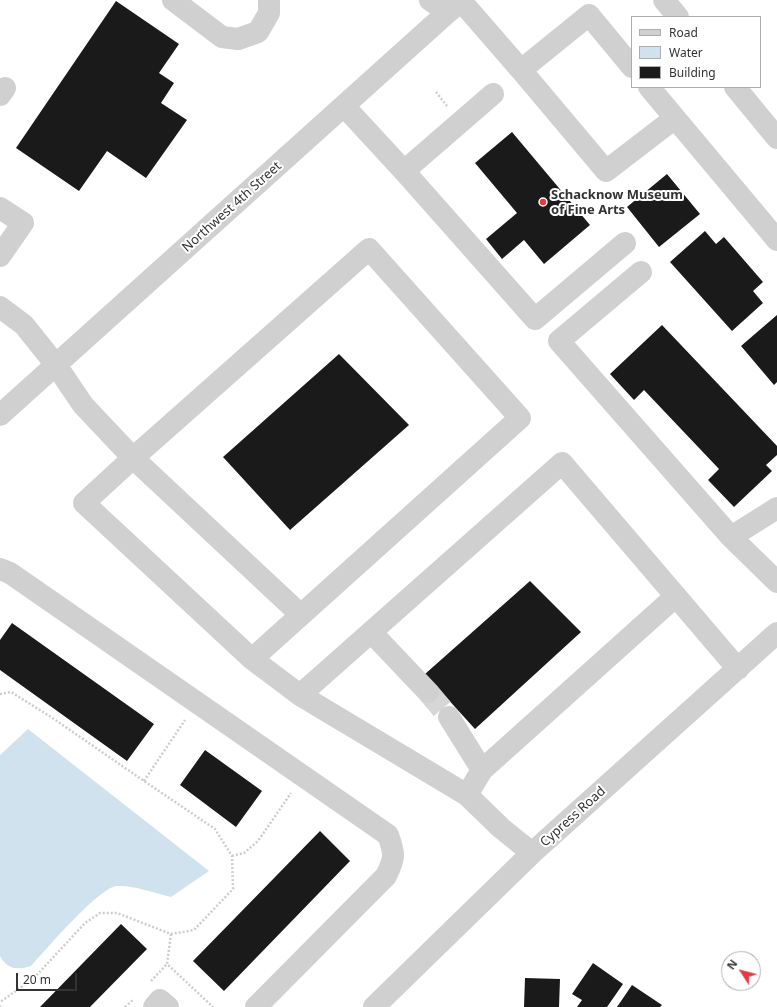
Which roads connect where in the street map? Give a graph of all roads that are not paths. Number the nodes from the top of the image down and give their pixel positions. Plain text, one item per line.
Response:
1 (173, 0) edge
2 (269, 0) edge
3 (430, 0) edge
4 (664, 0) edge
5 (458, 5) edge
6 (677, 16) edge
7 (631, 66) edge
8 (521, 70) junction
9 (650, 88) edge
10 (737, 88) edge
11 (493, 94) dead end
12 (344, 106) junction
13 (675, 118) junction
14 (777, 138) edge
15 (404, 172) junction
16 (0, 208) edge
17 (777, 240) edge
18 (625, 243) dead end
19 (0, 256) edge
20 (641, 272) dead end
21 (0, 307) edge
22 (56, 365) junction
23 (0, 415) edge
24 (133, 458) junction
25 (777, 508) edge
26 (731, 537) junction
27 (0, 569) edge
28 (777, 582) edge
29 (676, 596) junction
30 (301, 615) junction
31 (371, 632) junction
32 (777, 633) edge
33 (252, 659) junction
34 (738, 668) junction
35 (428, 692) tunnel mouth
36 (300, 695) junction
37 (449, 717) tunnel mouth
38 (482, 770) junction
39 (467, 795) junction
40 (532, 853) junction
41 (154, 1007) edge
42 (168, 1007) edge
43 (256, 1007) edge
44 (374, 1007) edge

1 - 2 street
3 - 5 street
4 - 6 street
5 - 8 street
5 - 12 street, Northwest 4th Street
7 - 8 street
8 - 13 street
9 - 13 street
10 - 14 street
11 - 15 street
12 - 15 street
12 - 22 street, Northwest 4th Street
13 - 17 street
15 - 18 street
16 - 19 street
20 - 26 street
21 - 22 street
22 - 23 street, Northwest 4th Street
22 - 24 street
24 - 30 street
24 - 30 street
24 - 33 street
25 - 26 street
26 - 28 street
27 - 43 street
29 - 31 street
29 - 34 street
29 - 38 street
30 - 33 street
31 - 35 street
31 - 36 street
32 - 34 street, Cypress Road
33 - 36 street
34 - 40 street, Cypress Road
36 - 39 street
37 - 38 street
38 - 39 street
39 - 40 street
40 - 44 street, Cypress Road
41 - 42 street

